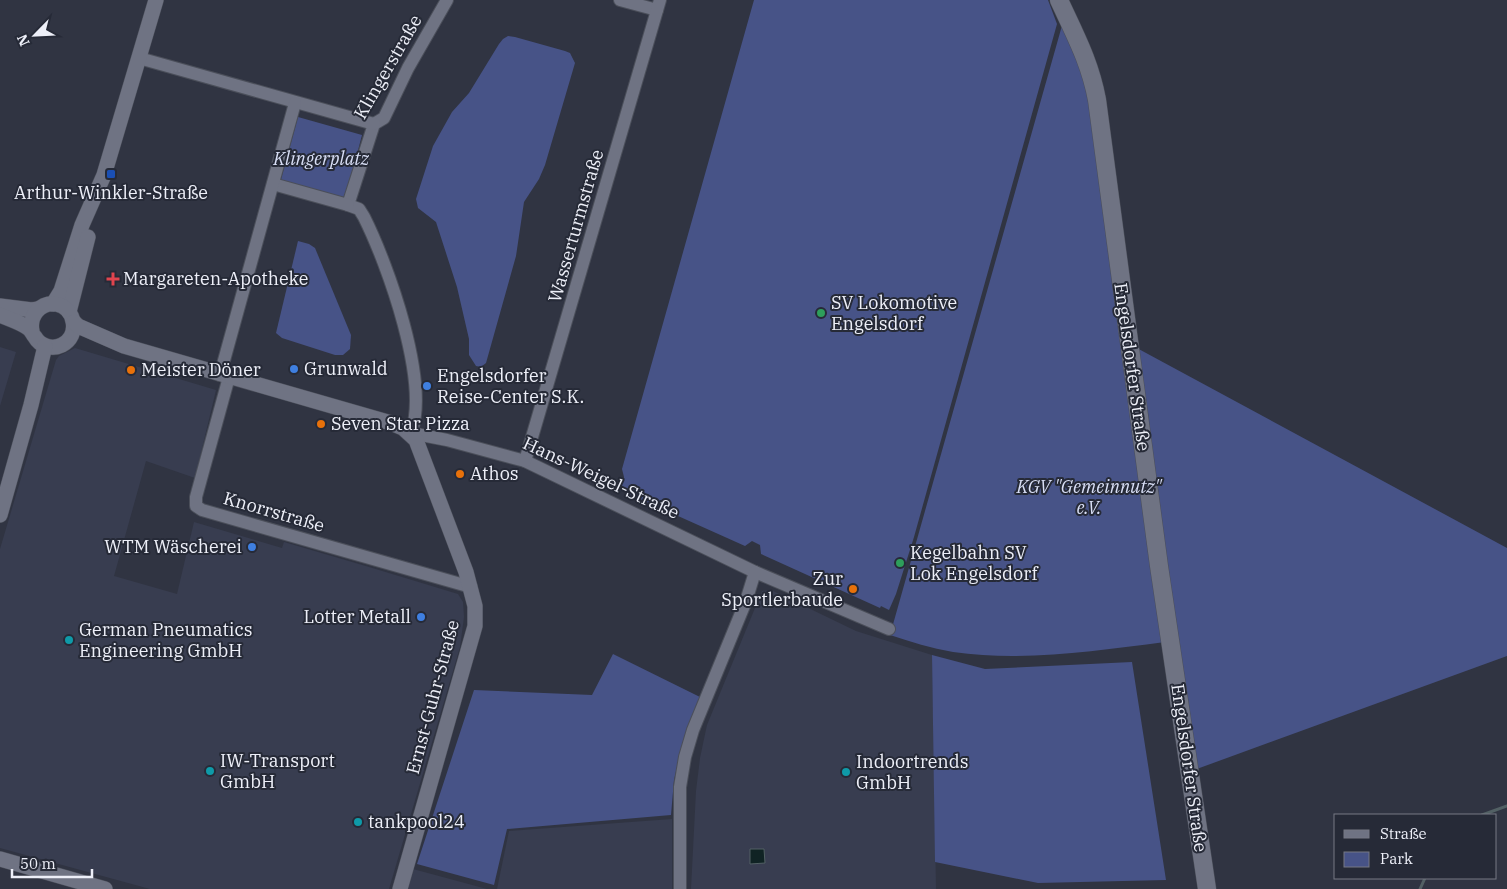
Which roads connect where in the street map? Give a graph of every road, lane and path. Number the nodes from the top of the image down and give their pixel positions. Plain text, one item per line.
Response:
1 (156, 0) edge
2 (447, 0) edge
3 (620, 0) edge
4 (1059, 0) edge
5 (658, 5) edge
6 (139, 58) junction
7 (294, 103) junction
8 (374, 124) junction
9 (104, 175) junction
10 (273, 184) junction
11 (348, 205) junction
12 (53, 304) junction
13 (0, 306) edge
14 (38, 309) junction
15 (0, 315) edge
16 (71, 317) junction
17 (32, 331) junction
18 (67, 342) junction
19 (113, 343) junction
20 (46, 346) junction
21 (224, 376) junction
22 (411, 433) junction
23 (525, 460) junction
24 (0, 515) edge
25 (755, 572) junction
26 (471, 587) junction
27 (889, 629) dead end
28 (0, 859) edge
29 (105, 889) edge
30 (400, 889) edge
31 (680, 889) edge
32 (1207, 889) edge

1 - 6 street
2 - 8 street, Klingerstraße
3 - 5 street
4 - 32 main road, Engelsdorfer Straße
5 - 23 street, Wasserturmstraße
6 - 7 street
6 - 9 street
7 - 8 street
7 - 10 street
8 - 11 street, Klingerstraße
9 - 12 street
9 - 16 street
10 - 11 street
10 - 21 street
11 - 22 street
12 - 14 street
12 - 16 street
13 - 14 street
14 - 17 street
15 - 17 street
16 - 18 street
16 - 19 street, Hans-Weigel-Straße
17 - 20 street
18 - 19 street, Hans-Weigel-Straße
18 - 20 street
19 - 21 street, Hans-Weigel-Straße
20 - 24 street
21 - 22 street, Hans-Weigel-Straße
21 - 26 street, Knorrstraße
22 - 23 street, Hans-Weigel-Straße
22 - 26 street, Ernst-Guhr-Straße
23 - 25 street, Hans-Weigel-Straße
25 - 27 street, Hans-Weigel-Straße
25 - 31 street
26 - 30 street, Ernst-Guhr-Straße
28 - 29 street

